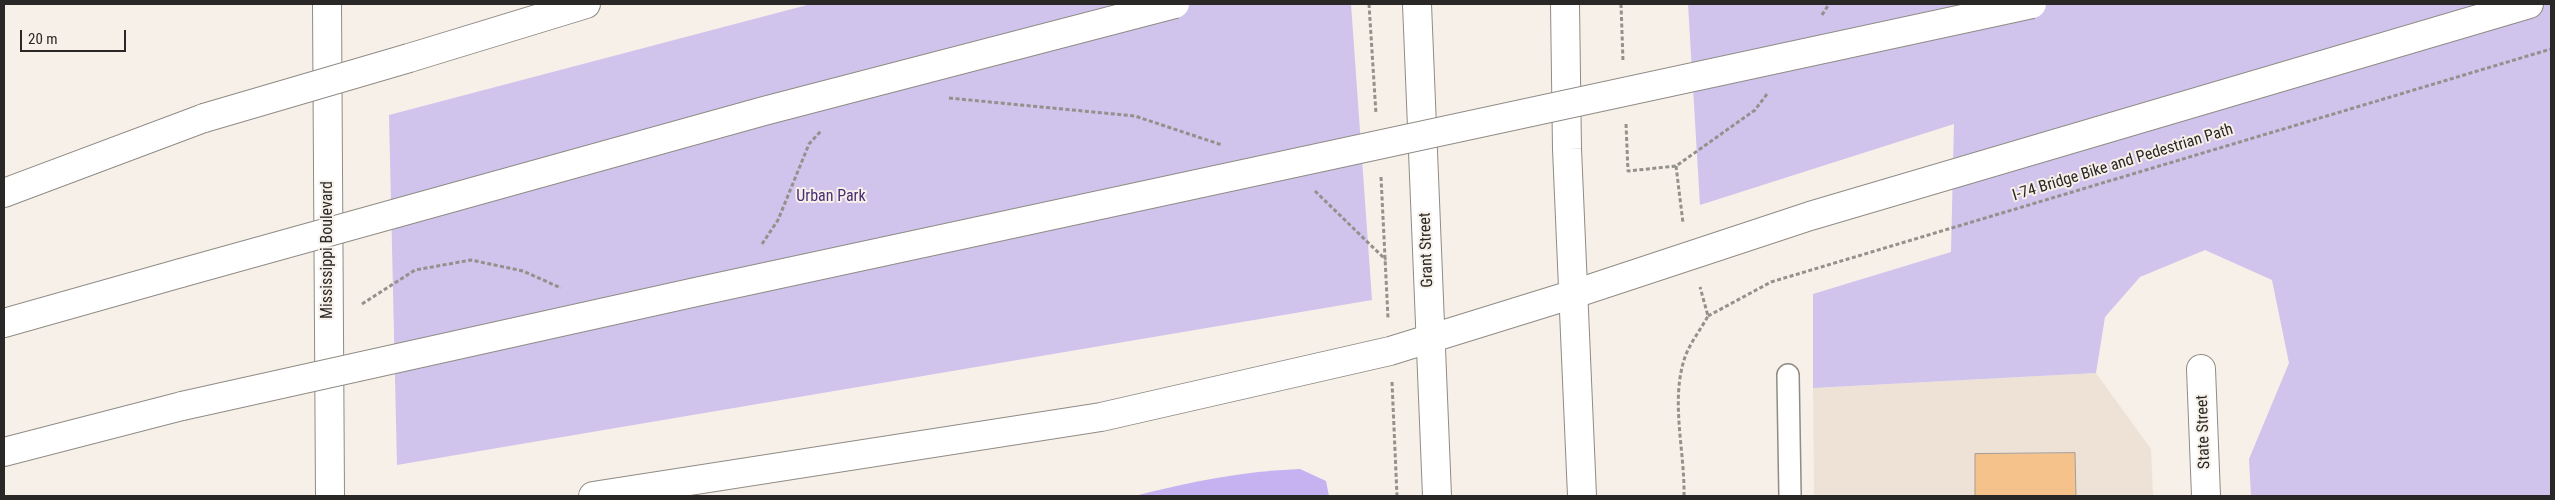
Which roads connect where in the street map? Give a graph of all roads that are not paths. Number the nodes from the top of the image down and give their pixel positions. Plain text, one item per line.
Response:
1 (327, 4) edge
2 (586, 4) edge
3 (1175, 4) edge
4 (1417, 4) edge
5 (1565, 4) edge
6 (2032, 4) edge
7 (2529, 4) edge
8 (4, 193) edge
9 (1574, 294) junction
10 (4, 323) edge
11 (1431, 339) junction
12 (2201, 368) dead end
13 (1788, 375) dead end
14 (4, 452) edge
15 (330, 496) edge
16 (593, 496) edge
17 (1437, 496) edge
18 (1582, 496) edge
19 (1790, 496) edge
20 (2206, 496) edge

1 - 15 main road, Mississippi Boulevard
2 - 8 main road, bridge
3 - 10 main road, bridge
4 - 11 main road, Grant Street
5 - 9 main road
6 - 14 main road, bridge
7 - 9 main road
9 - 11 main road
9 - 18 main road
11 - 16 main road
11 - 17 main road, Grant Street
12 - 20 main road, State Street
13 - 19 lane

